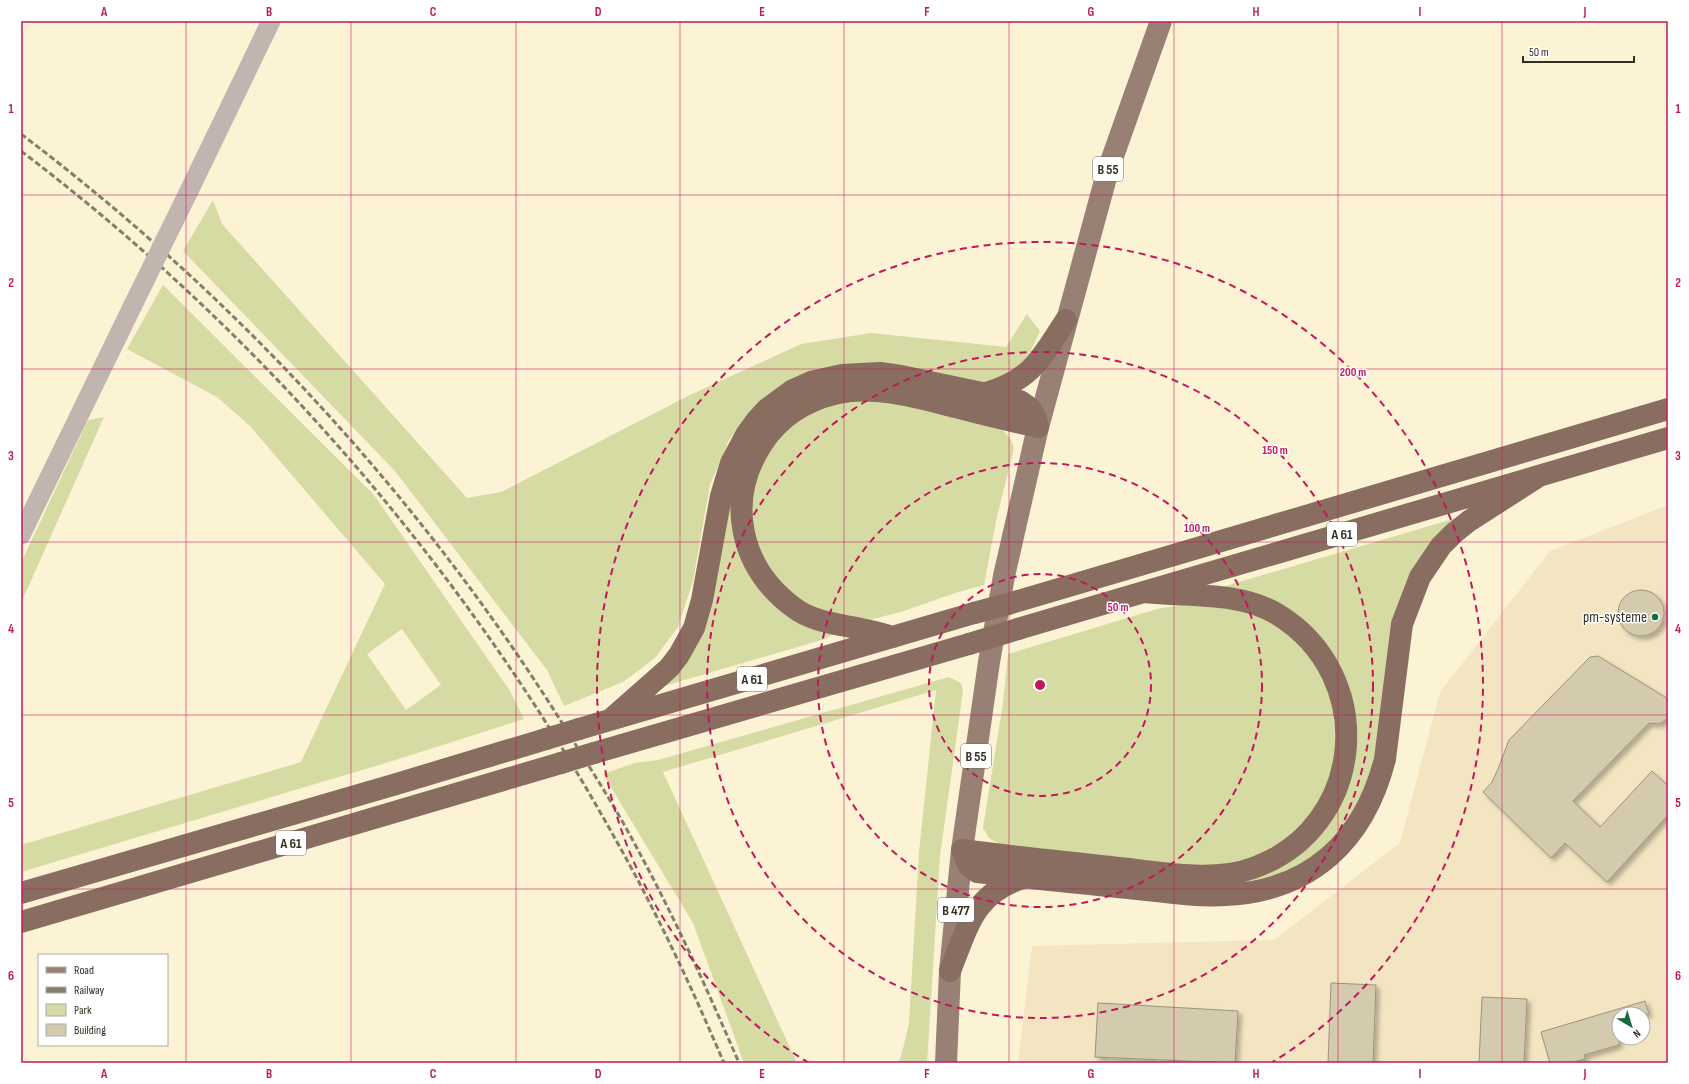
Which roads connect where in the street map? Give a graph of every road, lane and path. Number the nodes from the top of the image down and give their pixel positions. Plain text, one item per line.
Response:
1 (271, 21) edge
2 (1161, 21) edge
3 (1066, 320) junction
4 (986, 393) junction
5 (1668, 409) edge
6 (1038, 428) junction
7 (1668, 438) edge
8 (1538, 476) junction
9 (21, 535) edge
10 (1146, 592) junction
11 (894, 637) junction
12 (610, 720) junction
13 (962, 850) junction
14 (1026, 877) junction
15 (21, 893) edge
16 (21, 922) edge
17 (950, 971) junction
18 (946, 1063) edge

1 - 9 street, bridge
2 - 3 main road, B 55
3 - 4 highway
3 - 6 main road, B 55
4 - 6 highway
4 - 12 highway
5 - 11 highway, A 61, bridge
6 - 11 highway
6 - 13 main road, B 55
7 - 8 highway, A 61
8 - 10 highway, A 61
8 - 14 highway
10 - 13 highway
10 - 16 highway, A 61, bridge
11 - 12 highway, A 61
12 - 15 highway, A 61, bridge
13 - 14 highway
13 - 17 main road, B 477
14 - 17 highway
17 - 18 main road, B 477

